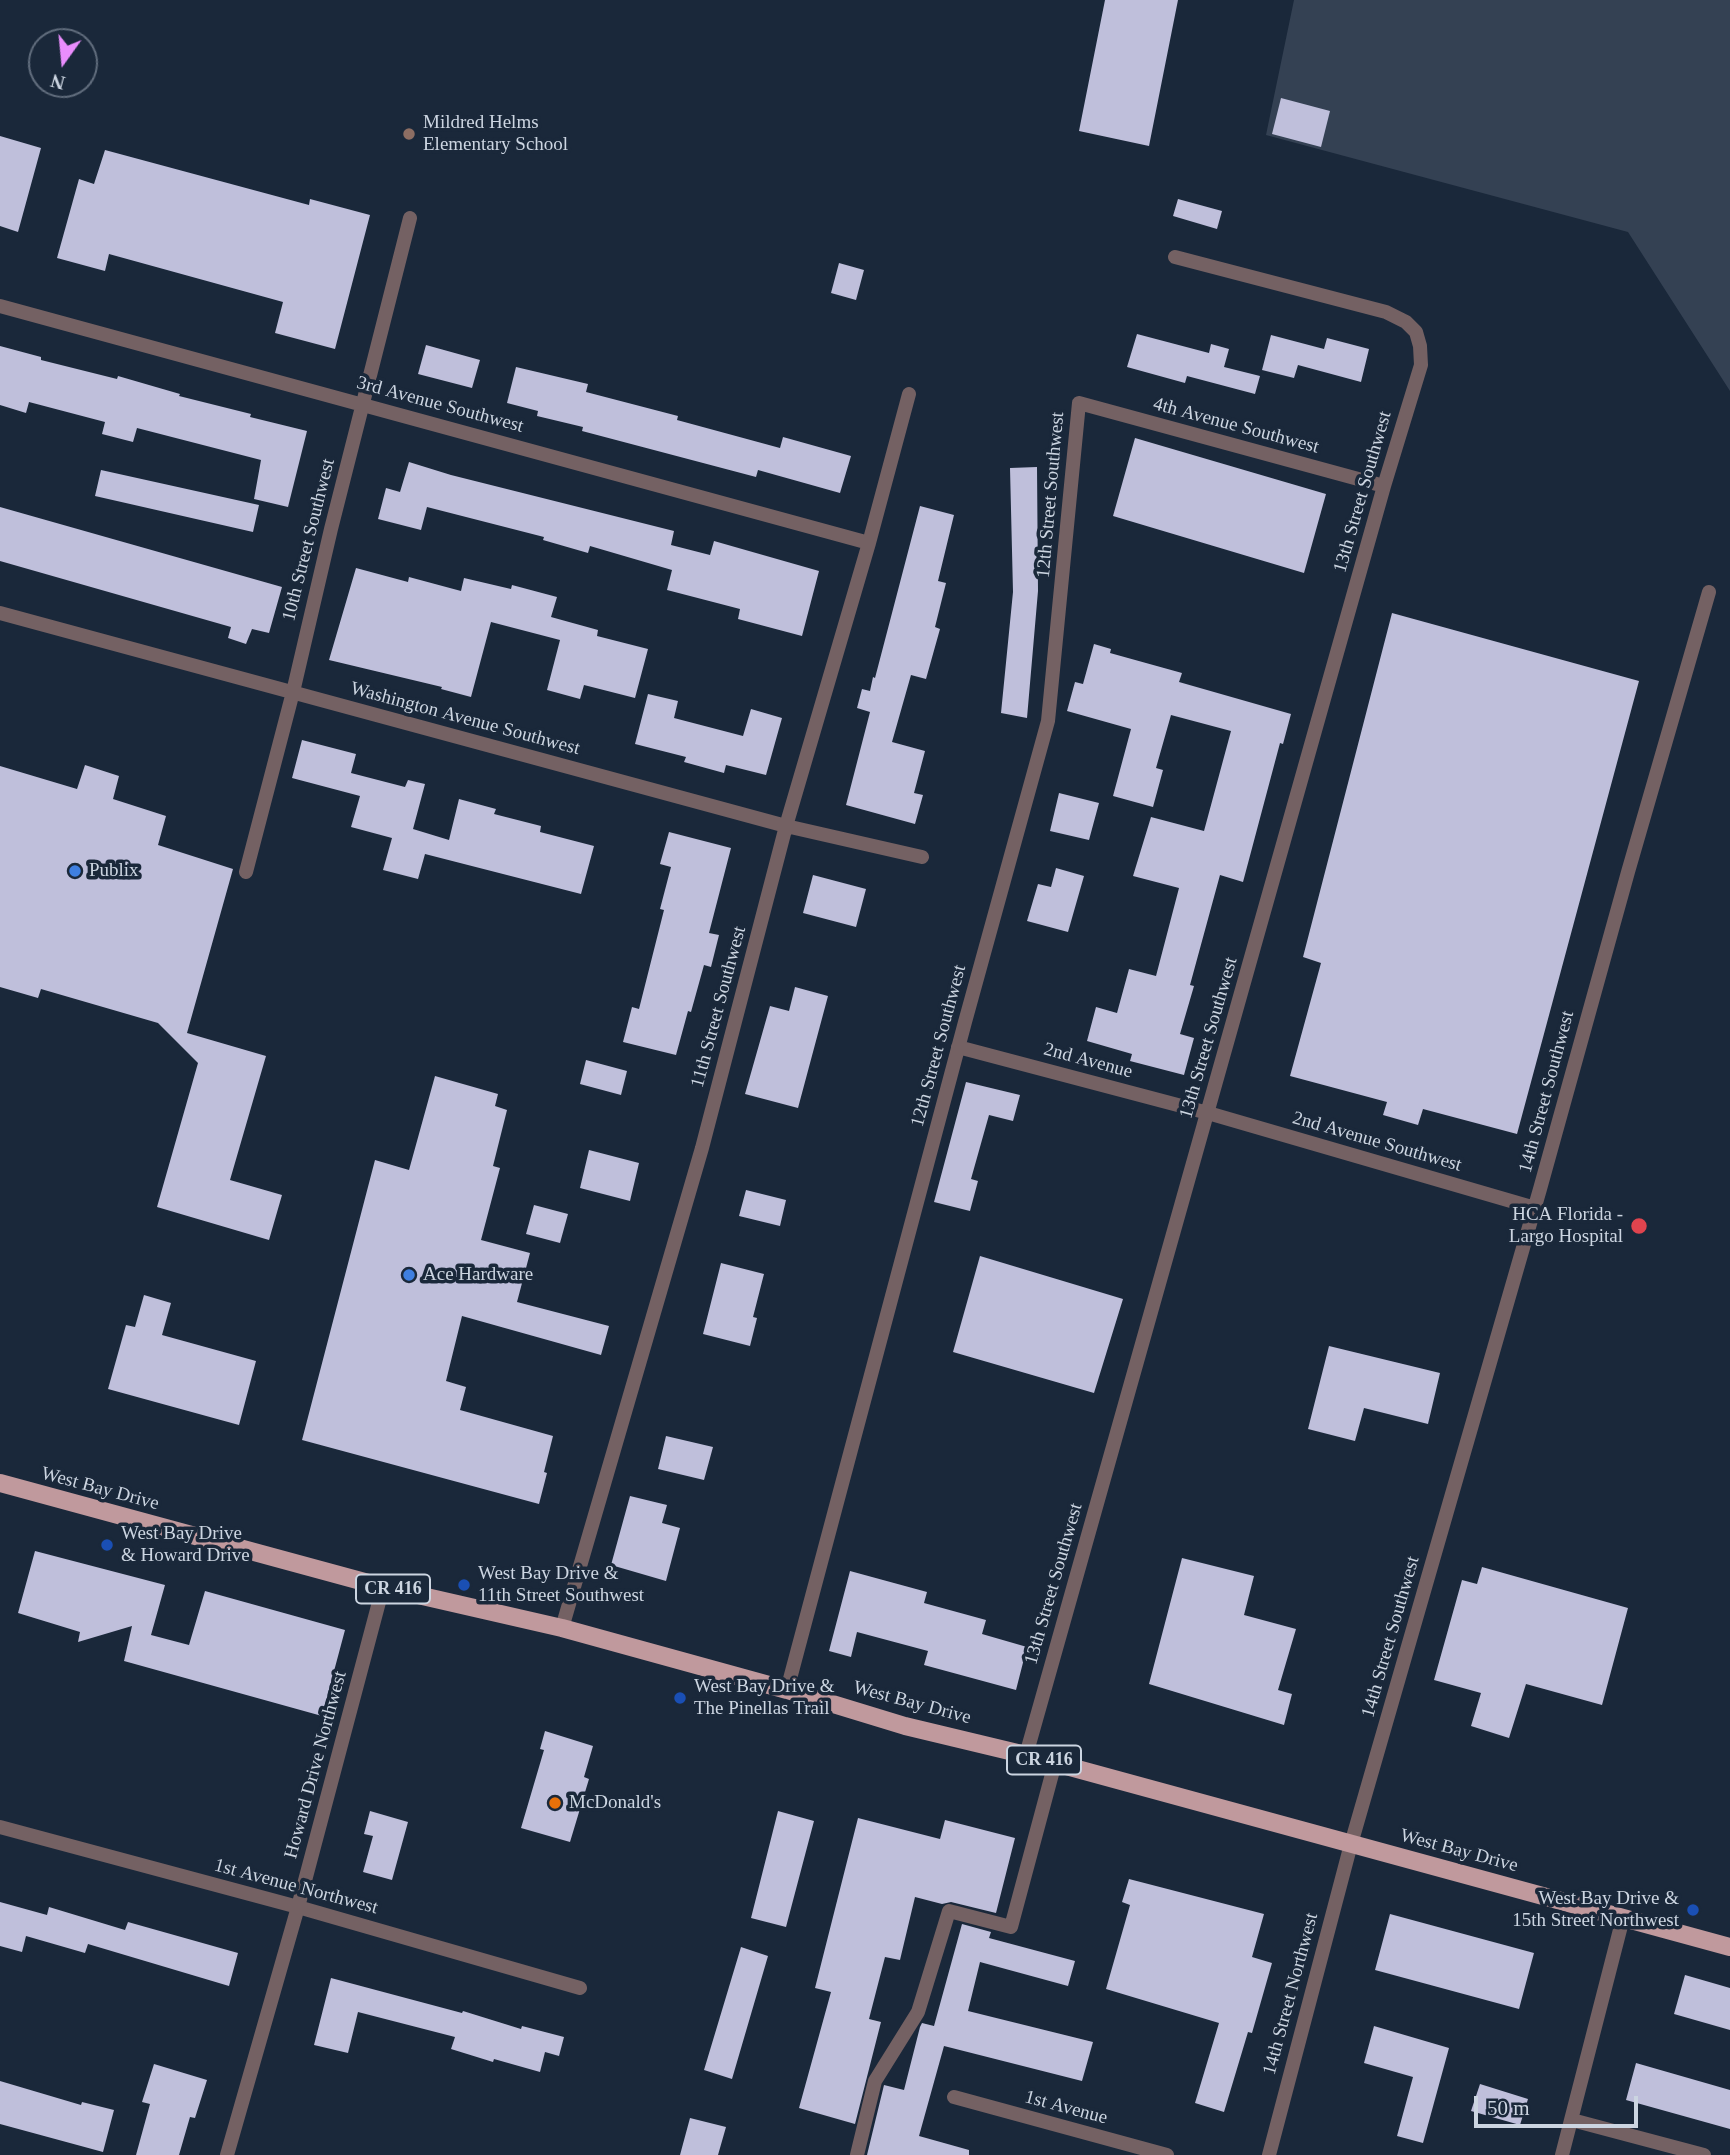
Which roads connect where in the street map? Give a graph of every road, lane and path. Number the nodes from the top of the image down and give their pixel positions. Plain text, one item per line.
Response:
1 (410, 218) dead end
2 (1175, 257) dead end
3 (0, 306) edge
4 (909, 394) dead end
5 (1079, 403) joint
6 (363, 404) junction
7 (1384, 486) junction
8 (869, 543) junction
9 (1709, 592) dead end
10 (0, 612) edge
11 (293, 692) junction
12 (786, 826) junction
13 (922, 857) dead end
14 (246, 872) dead end
15 (958, 1047) junction
16 (1208, 1113) junction
17 (1535, 1208) junction
18 (0, 1483) edge
19 (383, 1587) junction
20 (562, 1628) junction
21 (787, 1690) junction
22 (1026, 1755) junction
23 (1055, 1763) junction
24 (0, 1827) edge
25 (1351, 1844) junction
26 (298, 1907) junction
27 (1623, 1918) junction
28 (1730, 1947) edge
29 (580, 1988) dead end
30 (954, 2098) dead end
31 (1572, 2120) junction
32 (227, 2155) edge
33 (857, 2155) edge
34 (1167, 2155) edge
35 (1269, 2155) edge
36 (1562, 2155) edge
37 (1704, 2155) edge

1 - 6 street, 10th Street Southwest
2 - 7 street, 13th Street Southwest
3 - 6 street, 3rd Avenue Southwest
4 - 8 street, 11th Street Southwest
5 - 7 street, 4th Avenue Southwest
5 - 15 street, 12th Street Southwest
6 - 8 street, 3rd Avenue Southwest
6 - 11 street, 10th Street Southwest
7 - 16 street, 13th Street Southwest
8 - 12 street, 11th Street Southwest
9 - 17 street, 14th Street Southwest
10 - 11 street, Washington Avenue Southwest
11 - 12 street, Washington Avenue Southwest
11 - 14 street, 10th Street Southwest
12 - 13 street, Washington Avenue Southwest
12 - 20 street, 11th Street Southwest
15 - 16 street, 2nd Avenue
15 - 21 street, 12th Street Southwest
16 - 17 street, 2nd Avenue Southwest
16 - 22 street, 13th Street Southwest
17 - 25 street, 14th Street Southwest
18 - 19 main road, West Bay Drive / CR 416
19 - 20 main road, West Bay Drive / CR 416
19 - 26 street, Howard Drive Northwest
20 - 21 main road, West Bay Drive / CR 416
21 - 22 main road, West Bay Drive / CR 416
22 - 23 main road, West Bay Drive / CR 416
23 - 25 main road, West Bay Drive / CR 416
23 - 33 street
24 - 26 street, 1st Avenue Northwest
25 - 27 main road, West Bay Drive / CR 416
25 - 35 street, 14th Street Northwest
26 - 29 street, 1st Avenue Northwest
26 - 32 street, Howard Drive Northwest
27 - 28 main road, West Bay Drive / CR 416
27 - 31 street
30 - 34 street, 1st Avenue
31 - 36 street
31 - 37 street

